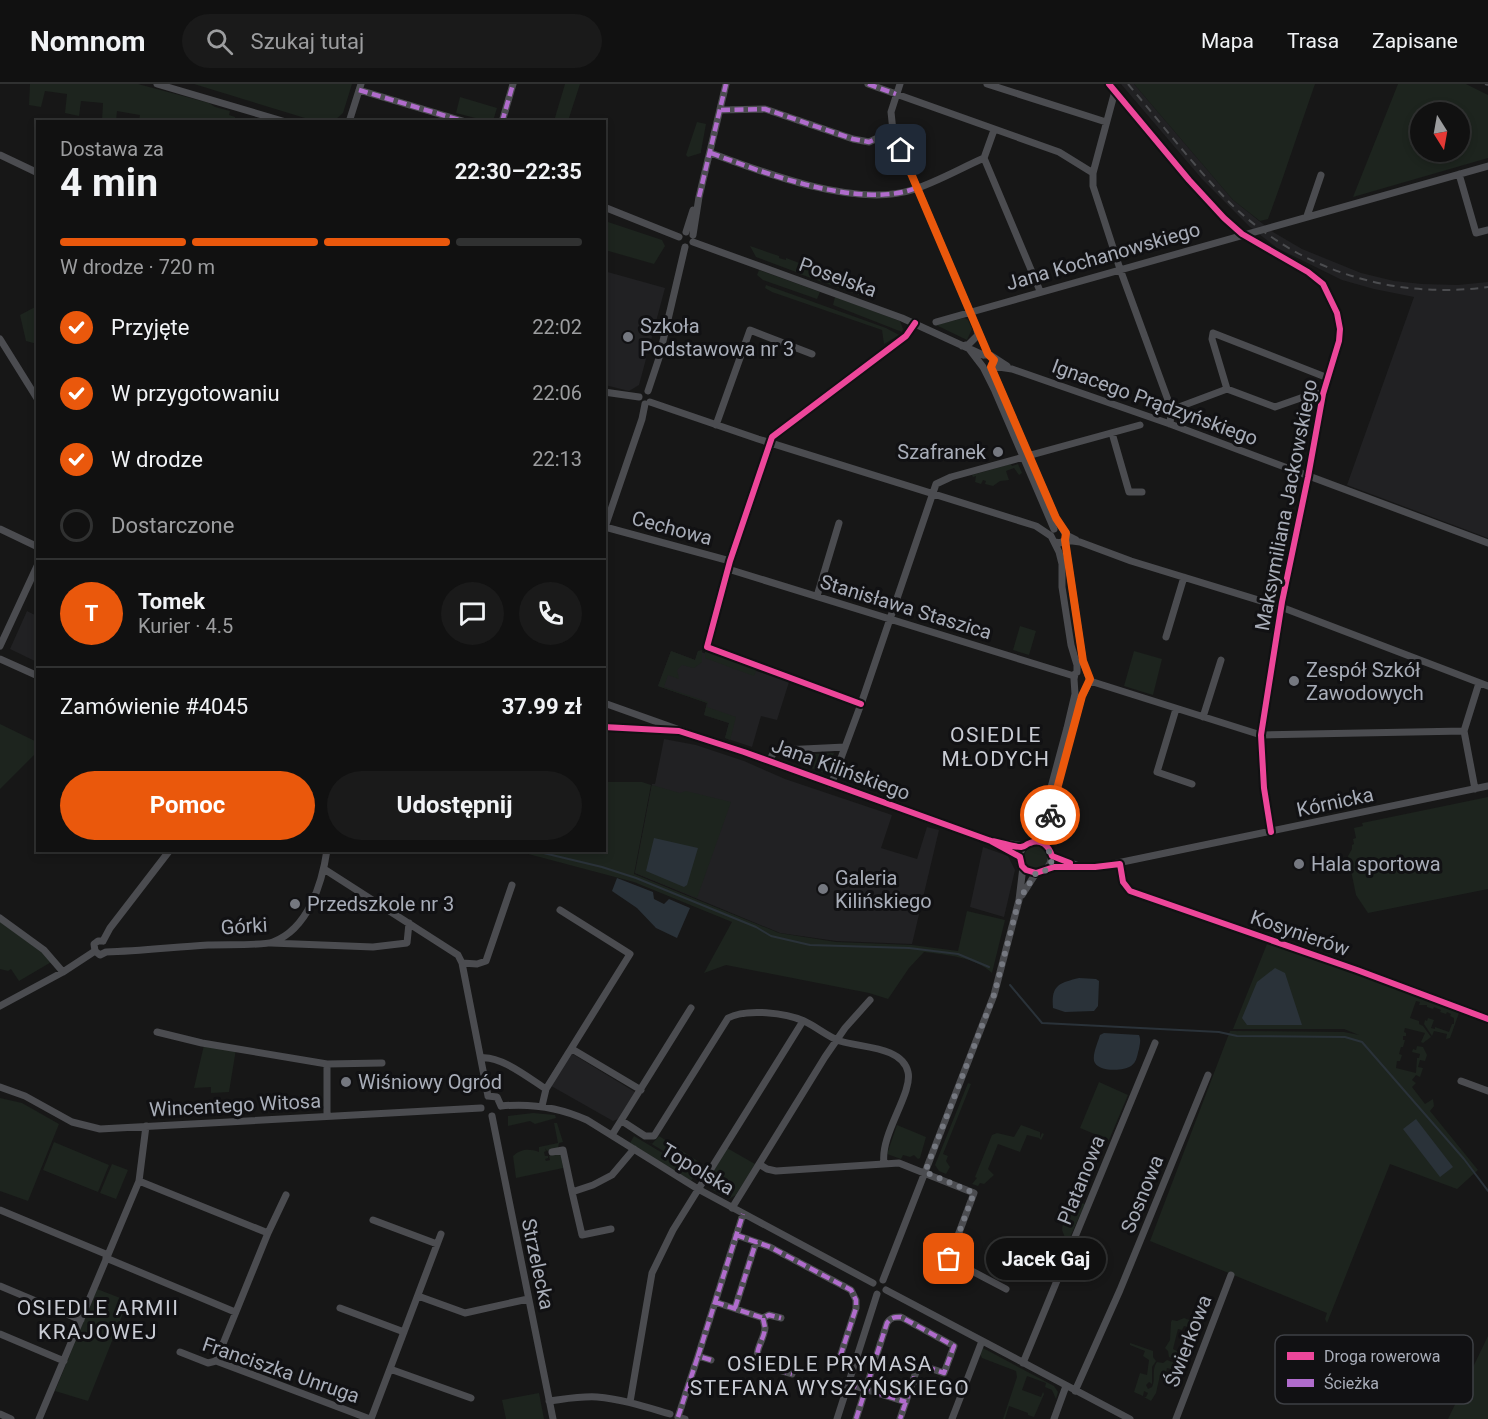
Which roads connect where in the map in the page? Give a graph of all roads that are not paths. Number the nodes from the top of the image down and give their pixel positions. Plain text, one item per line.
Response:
1 (157, 84) edge
2 (513, 84) edge
3 (726, 84) edge
4 (868, 84) edge
5 (900, 84) edge
6 (987, 84) edge
7 (1109, 84) edge
8 (360, 87) edge
9 (1115, 91) junction
10 (896, 94) junction
11 (721, 110) junction
12 (279, 120) edge
13 (350, 120) edge
14 (460, 120) edge
15 (503, 120) edge
16 (1106, 122) junction
17 (994, 130) junction
18 (893, 131) junction
19 (711, 153) junction
20 (0, 155) edge
21 (984, 158) junction
22 (1488, 166) edge
23 (36, 172) edge
24 (1093, 172) junction
25 (1459, 174) junction
26 (1321, 175) dead end
27 (916, 188) junction
28 (606, 208) edge
29 (1307, 216) junction
30 (1488, 230) edge
31 (1242, 234) junction
32 (691, 236) junction
33 (679, 237) junction
34 (685, 247) junction
35 (1120, 268) junction
36 (1040, 291) junction
37 (971, 312) junction
38 (936, 322) dead end
39 (915, 323) junction
40 (977, 329) junction
41 (0, 339) edge
42 (966, 348) junction
43 (812, 354) dead end
44 (988, 356) junction
45 (987, 366) junction
46 (1012, 369) junction
47 (1328, 378) junction
48 (998, 385) junction
49 (1227, 389) junction
50 (606, 392) edge
51 (1323, 394) junction
52 (36, 397) edge
53 (645, 401) junction
54 (1170, 410) junction
55 (1170, 424) junction
56 (716, 425) junction
57 (1140, 425) dead end
58 (1112, 433) junction
59 (770, 443) junction
60 (1026, 457) junction
61 (1308, 477) junction
62 (1142, 492) dead end
63 (933, 495) junction
64 (1048, 515) junction
65 (838, 523) dead end
66 (606, 525) edge
67 (1036, 526) junction
68 (606, 528) edge
69 (0, 529) edge
70 (1059, 535) junction
71 (1488, 543) edge
72 (36, 546) edge
73 (729, 565) junction
74 (36, 568) edge
75 (1184, 577) junction
76 (818, 596) junction
77 (1281, 607) junction
78 (890, 620) junction
79 (1166, 637) dead end
80 (0, 646) edge
81 (0, 659) edge
82 (1221, 660) dead end
83 (1087, 672) junction
84 (36, 675) edge
85 (1075, 678) junction
86 (1479, 683) junction
87 (1088, 684) junction
88 (1488, 686) edge
89 (606, 704) edge
90 (861, 704) junction
91 (1176, 709) junction
92 (1203, 717) junction
93 (649, 720) junction
94 (606, 727) edge
95 (647, 729) junction
96 (679, 731) junction
97 (1464, 731) junction
98 (1261, 735) junction
99 (845, 747) junction
100 (770, 761) junction
101 (1192, 784) dead end
102 (831, 785) junction
103 (1488, 786) edge
104 (1475, 789) junction
105 (1271, 832) junction
106 (991, 841) junction
107 (1033, 842) junction
108 (1024, 846) junction
109 (1046, 846) junction
110 (169, 852) edge
111 (327, 852) edge
112 (1052, 856) junction
113 (1020, 857) junction
114 (1120, 864) junction
115 (1082, 866) junction
116 (1023, 867) junction
117 (324, 869) junction
118 (1046, 869) junction
119 (1036, 873) junction
120 (512, 885) dead end
121 (1019, 900) junction
122 (560, 910) dead end
123 (0, 918) edge
124 (409, 923) junction
125 (103, 941) junction
126 (271, 943) junction
127 (95, 951) junction
128 (106, 952) junction
129 (462, 963) junction
130 (63, 972) junction
131 (870, 1000) dead end
132 (1, 1005) edge
133 (691, 1008) dead end
134 (1488, 1019) edge
135 (803, 1021) junction
136 (157, 1032) dead end
137 (837, 1040) junction
138 (1155, 1043) dead end
139 (572, 1049) junction
140 (481, 1058) junction
141 (382, 1063) dead end
142 (327, 1064) junction
143 (1208, 1075) dead end
144 (1461, 1081) dead end
145 (0, 1087) edge
146 (546, 1089) junction
147 (641, 1090) junction
148 (1488, 1091) edge
149 (488, 1096) junction
150 (501, 1106) junction
151 (542, 1106) junction
152 (481, 1108) junction
153 (327, 1116) junction
154 (492, 1116) junction
155 (622, 1122) junction
156 (146, 1126) junction
157 (612, 1135) junction
158 (634, 1149) junction
159 (552, 1152) dead end
160 (884, 1163) junction
161 (759, 1164) junction
162 (925, 1172) junction
163 (139, 1181) junction
164 (698, 1189) junction
165 (572, 1192) junction
166 (286, 1195) dead end
167 (732, 1208) junction
168 (0, 1210) edge
169 (743, 1214) junction
170 (373, 1220) dead end
171 (611, 1229) dead end
172 (268, 1233) junction
173 (441, 1234) dead end
174 (736, 1235) junction
175 (756, 1242) junction
176 (437, 1244) junction
177 (107, 1257) junction
178 (1231, 1275) dead end
179 (883, 1280) junction
180 (873, 1283) junction
181 (0, 1286) edge
182 (1006, 1288) dead end
183 (886, 1290) junction
184 (877, 1294) junction
185 (418, 1296) junction
186 (528, 1299) junction
187 (715, 1302) junction
188 (340, 1308) dead end
189 (735, 1308) junction
190 (235, 1312) junction
191 (763, 1318) junction
192 (781, 1318) dead end
193 (81, 1320) junction
194 (404, 1332) junction
195 (0, 1334) edge
196 (982, 1341) junction
197 (180, 1352) dead end
198 (698, 1356) junction
199 (711, 1360) dead end
200 (839, 1360) dead end
201 (64, 1361) junction
202 (216, 1361) junction
203 (1023, 1363) junction
204 (390, 1369) junction
205 (792, 1374) dead end
206 (914, 1380) junction
207 (848, 1384) junction
208 (1066, 1386) junction
209 (939, 1388) dead end
210 (866, 1390) junction
211 (1076, 1391) junction
212 (471, 1398) dead end
213 (549, 1401) junction
214 (630, 1402) junction
215 (906, 1402) junction
216 (0, 1414) edge
217 (678, 1417) edge
218 (11, 1419) edge
219 (39, 1419) edge
220 (371, 1419) edge
221 (553, 1419) edge
222 (837, 1419) edge
223 (856, 1419) edge
224 (900, 1419) edge
225 (952, 1419) edge
226 (1054, 1419) edge
227 (1130, 1419) edge
228 (1176, 1419) edge

1 - 12 street
2 - 15 street
3 - 11 street
4 - 10 street
5 - 10 street
6 - 16 street
7 - 9 street, Maksymiliana Jackowskiego
8 - 13 street
8 - 14 street
9 - 16 street
9 - 31 street, Maksymiliana Jackowskiego
10 - 17 street
10 - 18 street
11 - 18 street
11 - 19 street
16 - 24 street
17 - 21 street
17 - 24 street
18 - 27 street
19 - 27 street
19 - 32 street
20 - 23 street
21 - 27 street
21 - 36 street
22 - 25 street, Jana Kochanowskiego
24 - 35 street
25 - 29 street, Jana Kochanowskiego
25 - 30 street
26 - 29 street
27 - 37 street
28 - 33 street
29 - 31 street, Jana Kochanowskiego
31 - 35 street, Jana Kochanowskiego
31 - 47 street, Maksymiliana Jackowskiego
32 - 33 street
32 - 34 street
32 - 39 street, Poselska
33 - 34 street
34 - 53 street
35 - 36 street, Jana Kochanowskiego
35 - 54 street
36 - 37 street, Jana Kochanowskiego
37 - 38 street, Jana Kochanowskiego
37 - 40 street
39 - 42 street, Poselska
39 - 59 street
40 - 42 street
40 - 44 street
41 - 52 street
42 - 44 street, Poselska
42 - 45 street, Poselska
43 - 56 street
44 - 45 street
44 - 45 street
44 - 46 street, Ignacego Prądzyńskiego
45 - 46 street, Ignacego Prądzyńskiego
45 - 48 street
45 - 60 street
46 - 48 street
46 - 55 street, Ignacego Prądzyńskiego
47 - 49 street
47 - 51 street, Maksymiliana Jackowskiego
48 - 60 street
49 - 51 street
49 - 54 street
50 - 53 street
51 - 61 street, Maksymiliana Jackowskiego
53 - 56 street
53 - 66 street
54 - 55 street
55 - 61 street, Ignacego Prądzyńskiego
56 - 59 street
57 - 58 street
58 - 60 street
58 - 62 street
59 - 63 street
59 - 73 street
60 - 63 street
60 - 64 street
60 - 70 street
61 - 71 street, Ignacego Prądzyńskiego
61 - 77 street, Maksymiliana Jackowskiego
63 - 67 street
63 - 78 street
64 - 67 street
64 - 70 street
65 - 76 street
67 - 70 street
68 - 73 street, Cechowa
69 - 72 street
70 - 75 street
70 - 83 street
70 - 85 street
73 - 76 street, Stanisława Staszica
73 - 90 street
74 - 80 street
75 - 77 street
75 - 79 street
76 - 78 street, Stanisława Staszica
77 - 86 street
77 - 98 street, Maksymiliana Jackowskiego
78 - 85 street, Stanisława Staszica
78 - 90 street
81 - 84 street
82 - 92 street
83 - 85 street
83 - 87 street
85 - 87 street
85 - 107 street
86 - 88 street
86 - 97 street
87 - 91 street
87 - 109 street
89 - 93 street, Jana Kilińskiego
90 - 99 street
91 - 92 street
91 - 101 street
92 - 98 street
93 - 95 street
93 - 96 street, Jana Kilińskiego
94 - 95 street, Jana Kilińskiego
95 - 96 street, Jana Kilińskiego
96 - 100 street, Jana Kilińskiego
97 - 98 street
97 - 104 street
98 - 105 street, Maksymiliana Jackowskiego
99 - 100 street
99 - 102 street
100 - 102 street, Jana Kilińskiego
102 - 106 street, Jana Kilińskiego
103 - 104 street, Kórnicka
104 - 105 street, Kórnicka
105 - 114 street, Kórnicka
106 - 108 street, Jana Kilińskiego
106 - 113 street, Jana Kilińskiego
107 - 108 street
107 - 109 street
108 - 113 street
109 - 112 street
110 - 125 street
111 - 117 street, Górki
112 - 115 street, Kórnicka
112 - 118 street
113 - 116 street
114 - 115 street, Kórnicka
114 - 134 street, Kosynierów
115 - 118 street, Kórnicka
116 - 119 street
116 - 121 street
117 - 124 street
117 - 126 street, Górki
118 - 119 street
119 - 121 street
120 - 129 street
121 - 162 street
122 - 139 street
123 - 130 street
124 - 126 street
124 - 129 street
125 - 127 street
125 - 128 street
126 - 128 street, Górki
127 - 128 street
127 - 130 street
129 - 140 street
130 - 132 street
131 - 137 street
133 - 147 street
135 - 137 street
135 - 155 street
135 - 164 street
136 - 142 street
137 - 160 street
137 - 161 street
138 - 203 street, Platanowa
139 - 146 street
139 - 147 street
140 - 146 street
140 - 149 street
141 - 142 street
142 - 153 street
143 - 211 street, Sosnowa
144 - 148 street
145 - 156 street, Wincentego Witosa
146 - 151 street
147 - 155 street
149 - 150 street
149 - 152 street
150 - 151 street, Topolska
150 - 154 street
151 - 157 street, Topolska
152 - 153 street, Wincentego Witosa
152 - 154 street
153 - 156 street, Wincentego Witosa
154 - 186 street, Strzelecka
155 - 157 street
156 - 163 street
157 - 158 street, Topolska
158 - 164 street, Topolska
158 - 165 street
159 - 165 street
160 - 161 street
160 - 162 street
161 - 167 street
162 - 179 street
162 - 182 street
163 - 172 street
163 - 177 street
164 - 167 street, Topolska
164 - 214 street
165 - 171 street
166 - 172 street
167 - 169 street, Topolska
168 - 177 street
169 - 174 street
169 - 180 street, Topolska
170 - 176 street
172 - 190 street
173 - 176 street
174 - 175 street
174 - 187 street
175 - 189 street
175 - 200 street
176 - 185 street
177 - 190 street
177 - 193 street
178 - 228 street, Świerkowa
179 - 180 street
179 - 183 street
180 - 184 street
181 - 193 street
183 - 184 street
183 - 196 street
184 - 207 street
185 - 186 street
185 - 194 street
186 - 213 street, Strzelecka
187 - 189 street
187 - 198 street
188 - 194 street
189 - 191 street
190 - 202 street
191 - 192 street
191 - 205 street
193 - 201 street
194 - 204 street
195 - 201 street
196 - 203 street
196 - 225 street
197 - 202 street, Franciszka Unruga
198 - 199 street
198 - 217 street
201 - 219 street
202 - 220 street, Franciszka Unruga
203 - 208 street
204 - 212 street
204 - 220 street
206 - 209 street
206 - 210 street
206 - 215 street
207 - 210 street
207 - 222 street
208 - 211 street
208 - 226 street
210 - 215 street
210 - 223 street
211 - 227 street
213 - 214 street
213 - 221 street, Strzelecka
214 - 217 street
215 - 224 street
216 - 218 street

